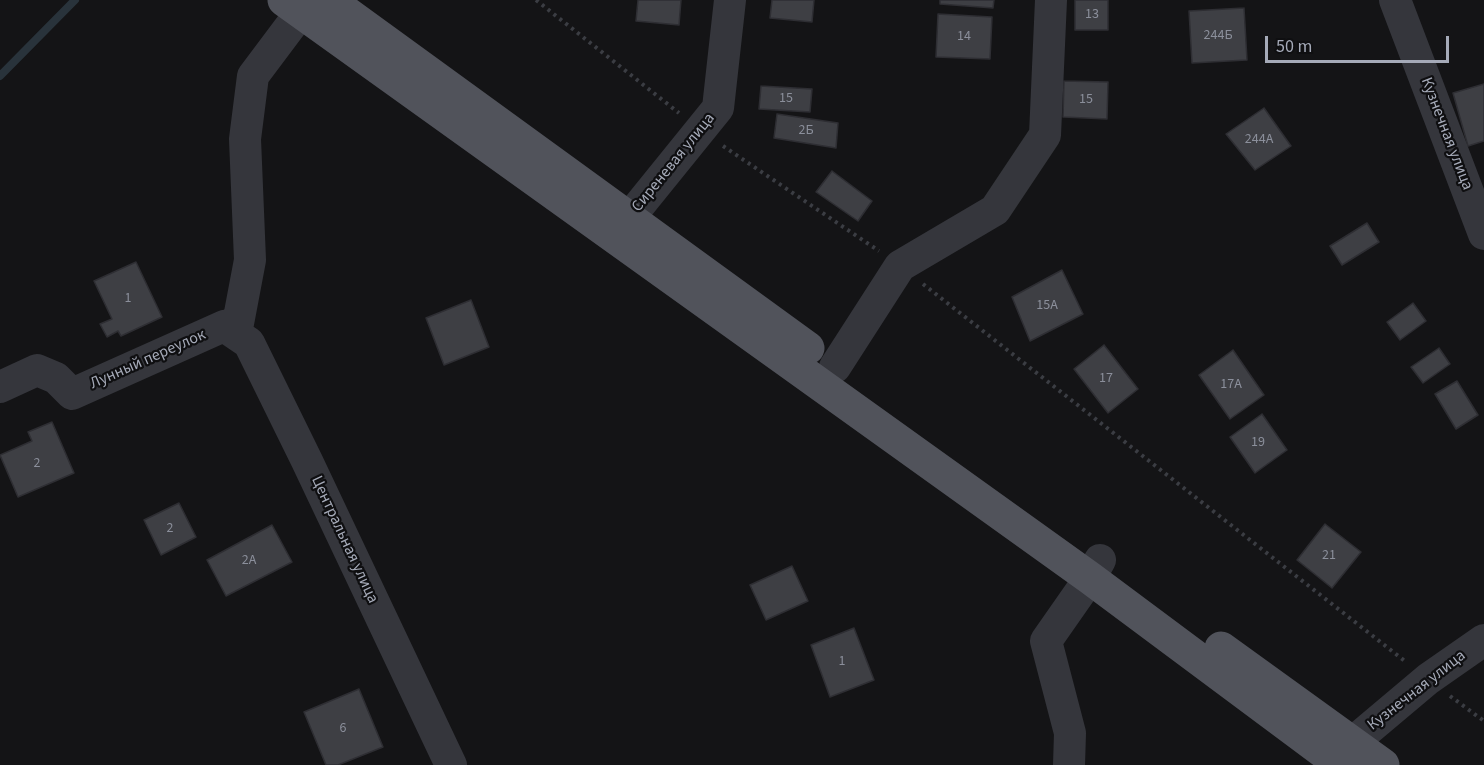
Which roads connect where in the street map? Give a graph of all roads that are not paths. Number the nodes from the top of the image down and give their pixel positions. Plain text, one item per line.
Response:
1 (730, 0) edge
2 (1051, 0) edge
3 (1395, 0) edge
4 (305, 3) edge
5 (629, 218) junction
6 (1484, 234) edge
7 (230, 330) junction
8 (835, 367) junction
9 (0, 387) edge
10 (1095, 569) junction
11 (1484, 640) edge
12 (1347, 754) edge
13 (451, 765) edge
14 (1069, 765) edge
15 (1383, 765) edge

1 - 5 street, Сиреневая улица
2 - 8 street
3 - 6 street, Кузнечная улица
4 - 5 main road
4 - 7 street
4 - 10 main road
5 - 8 main road
7 - 9 street, Лунный переулок
7 - 13 street, Центральная улица
8 - 10 main road
10 - 12 main road
10 - 14 street
11 - 12 street, Кузнечная улица
12 - 15 main road

